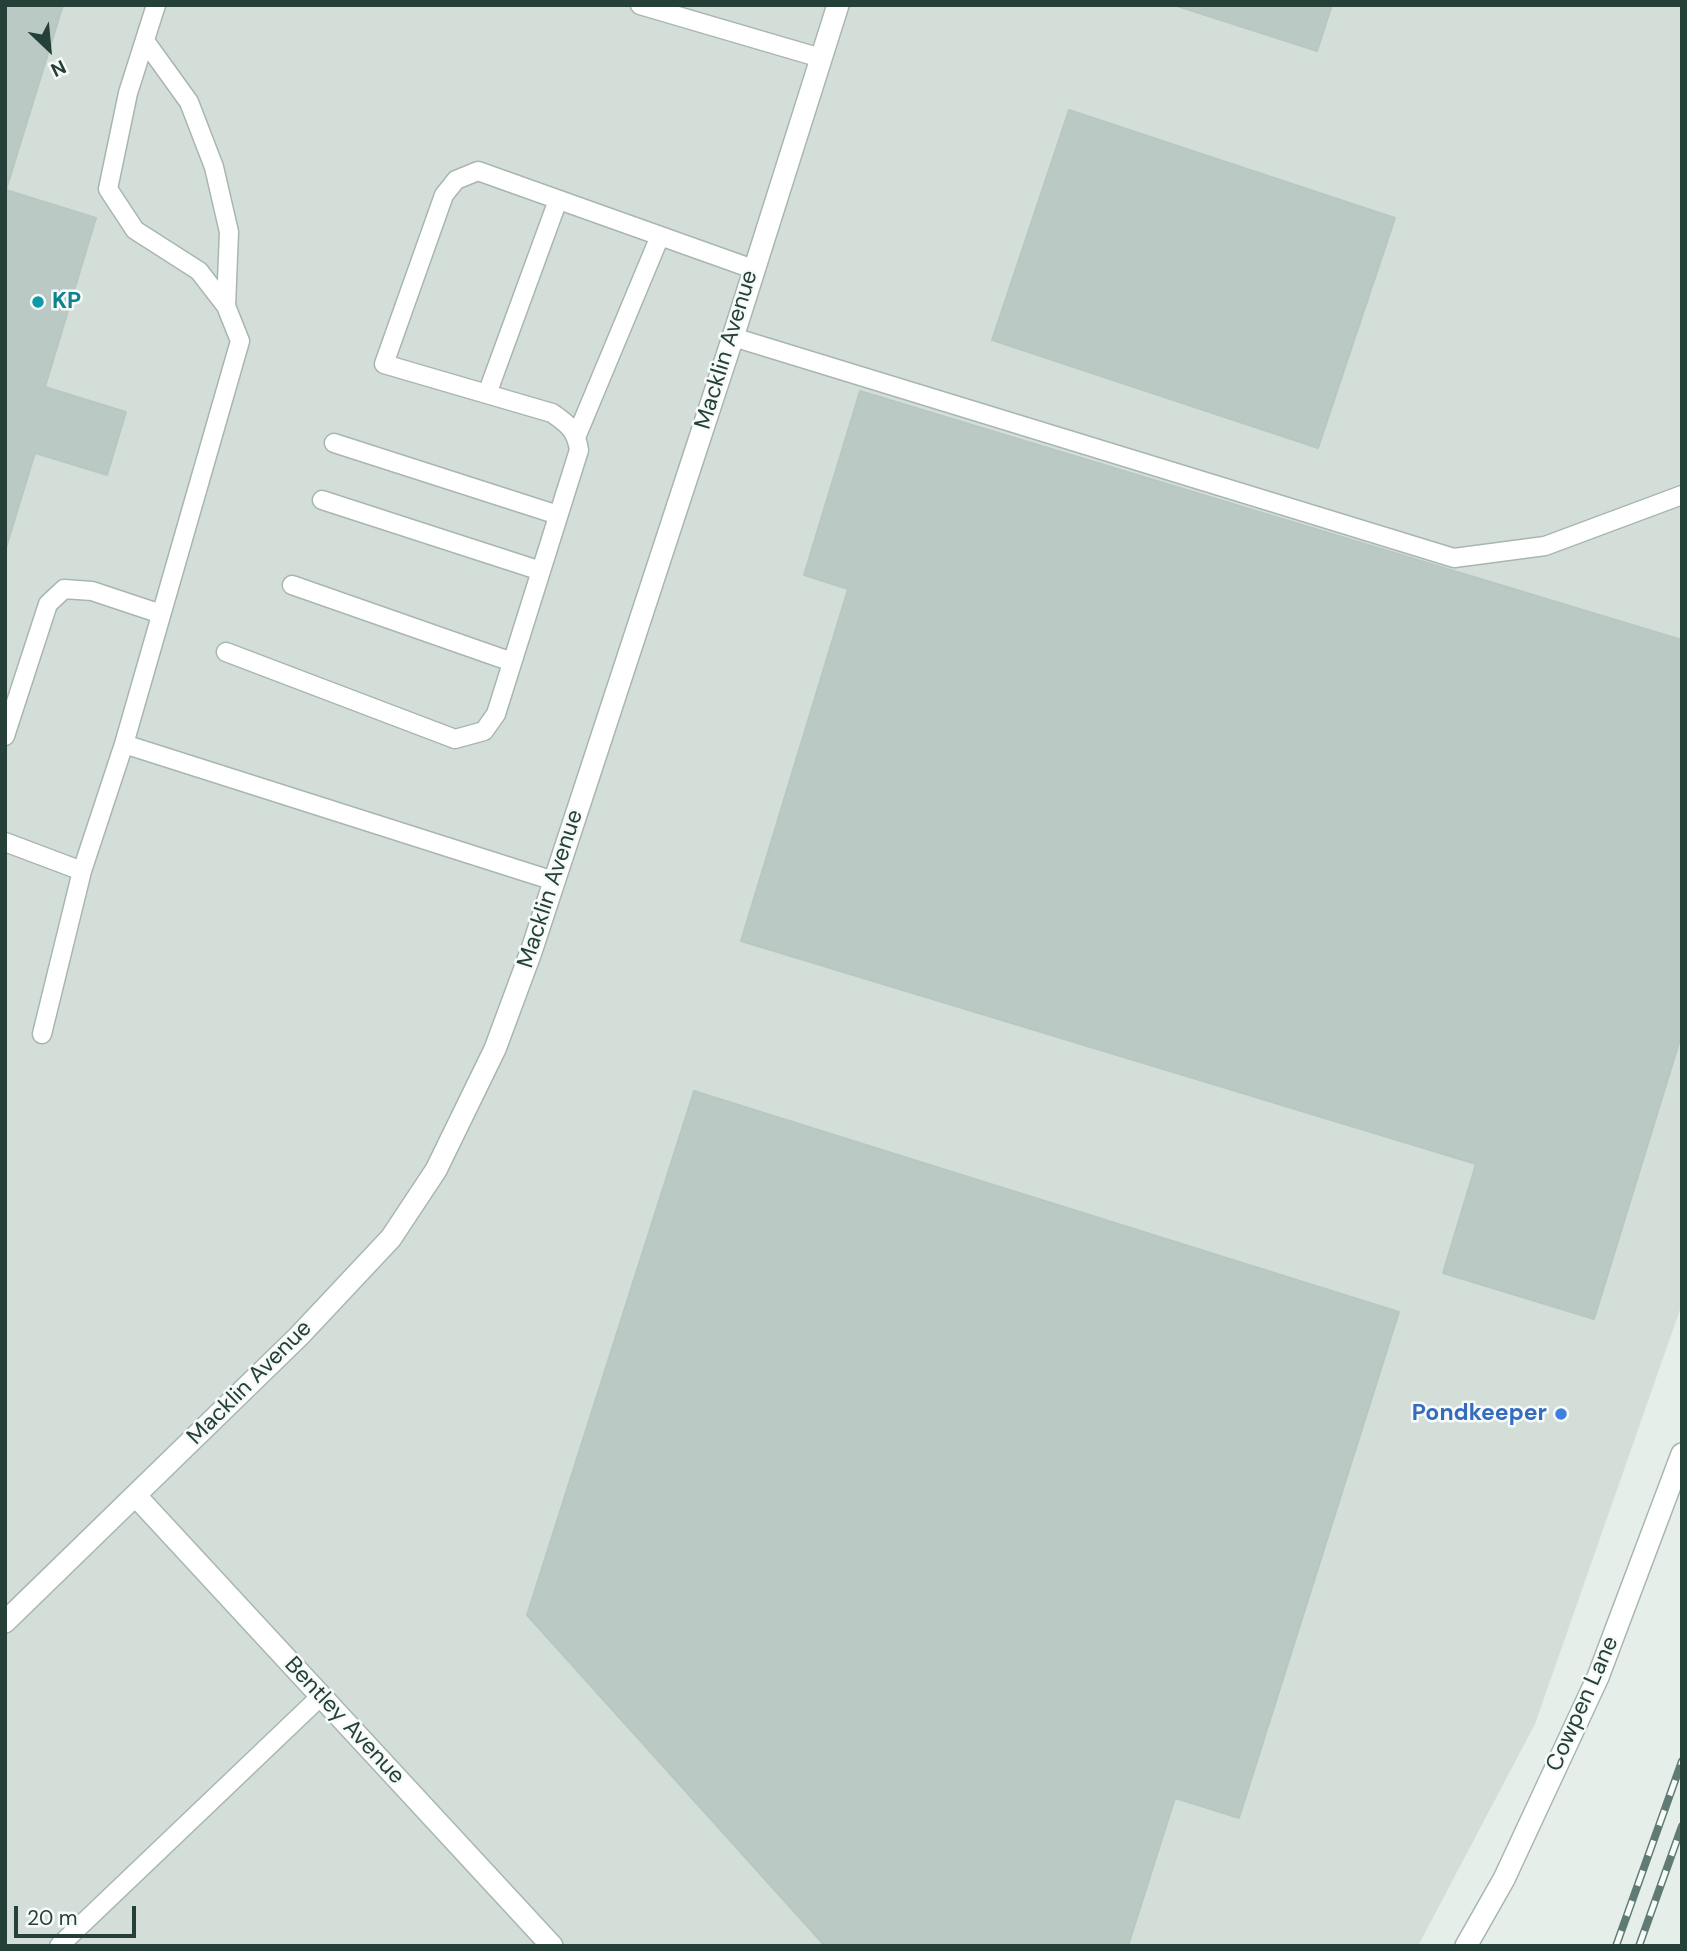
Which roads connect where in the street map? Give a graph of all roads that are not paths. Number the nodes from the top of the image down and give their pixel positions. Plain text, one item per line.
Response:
1 (156, 5) edge
2 (640, 5) edge
3 (838, 5) edge
4 (669, 9) edge
5 (145, 41) junction
6 (821, 58) junction
7 (558, 200) junction
8 (660, 236) junction
9 (752, 270) junction
10 (226, 306) junction
11 (733, 337) junction
12 (486, 394) junction
13 (577, 435) junction
14 (334, 443) dead end
15 (1682, 495) edge
16 (322, 500) dead end
17 (558, 515) junction
18 (541, 571) junction
19 (292, 585) dead end
20 (161, 614) junction
21 (226, 652) dead end
22 (512, 662) junction
23 (5, 736) edge
24 (124, 744) junction
25 (6, 846) edge
26 (82, 870) junction
27 (554, 881) junction
28 (42, 1034) dead end
29 (1682, 1454) edge
30 (136, 1496) junction
31 (5, 1622) edge
32 (321, 1696) junction
33 (65, 1944) edge
34 (552, 1946) edge
35 (1466, 1946) edge

1 - 5 lane
2 - 4 lane
3 - 6 street, Macklin Avenue
4 - 6 lane
5 - 10 lane
5 - 10 lane
6 - 9 street, Macklin Avenue
7 - 8 lane
7 - 12 lane
7 - 12 lane
8 - 9 lane
8 - 13 lane
9 - 11 street, Macklin Avenue
10 - 20 lane
11 - 15 lane
11 - 27 street, Macklin Avenue
12 - 13 lane
13 - 17 lane
14 - 17 lane
16 - 18 lane
17 - 18 lane
18 - 22 lane
19 - 22 lane
20 - 23 lane
20 - 24 lane
21 - 22 lane
24 - 26 lane
24 - 27 lane
25 - 26 lane
26 - 28 lane
27 - 30 street, Macklin Avenue
29 - 35 street, Cowpen Lane
30 - 31 street, Macklin Avenue
30 - 32 street, Bentley Avenue
32 - 33 lane
32 - 34 street, Bentley Avenue

